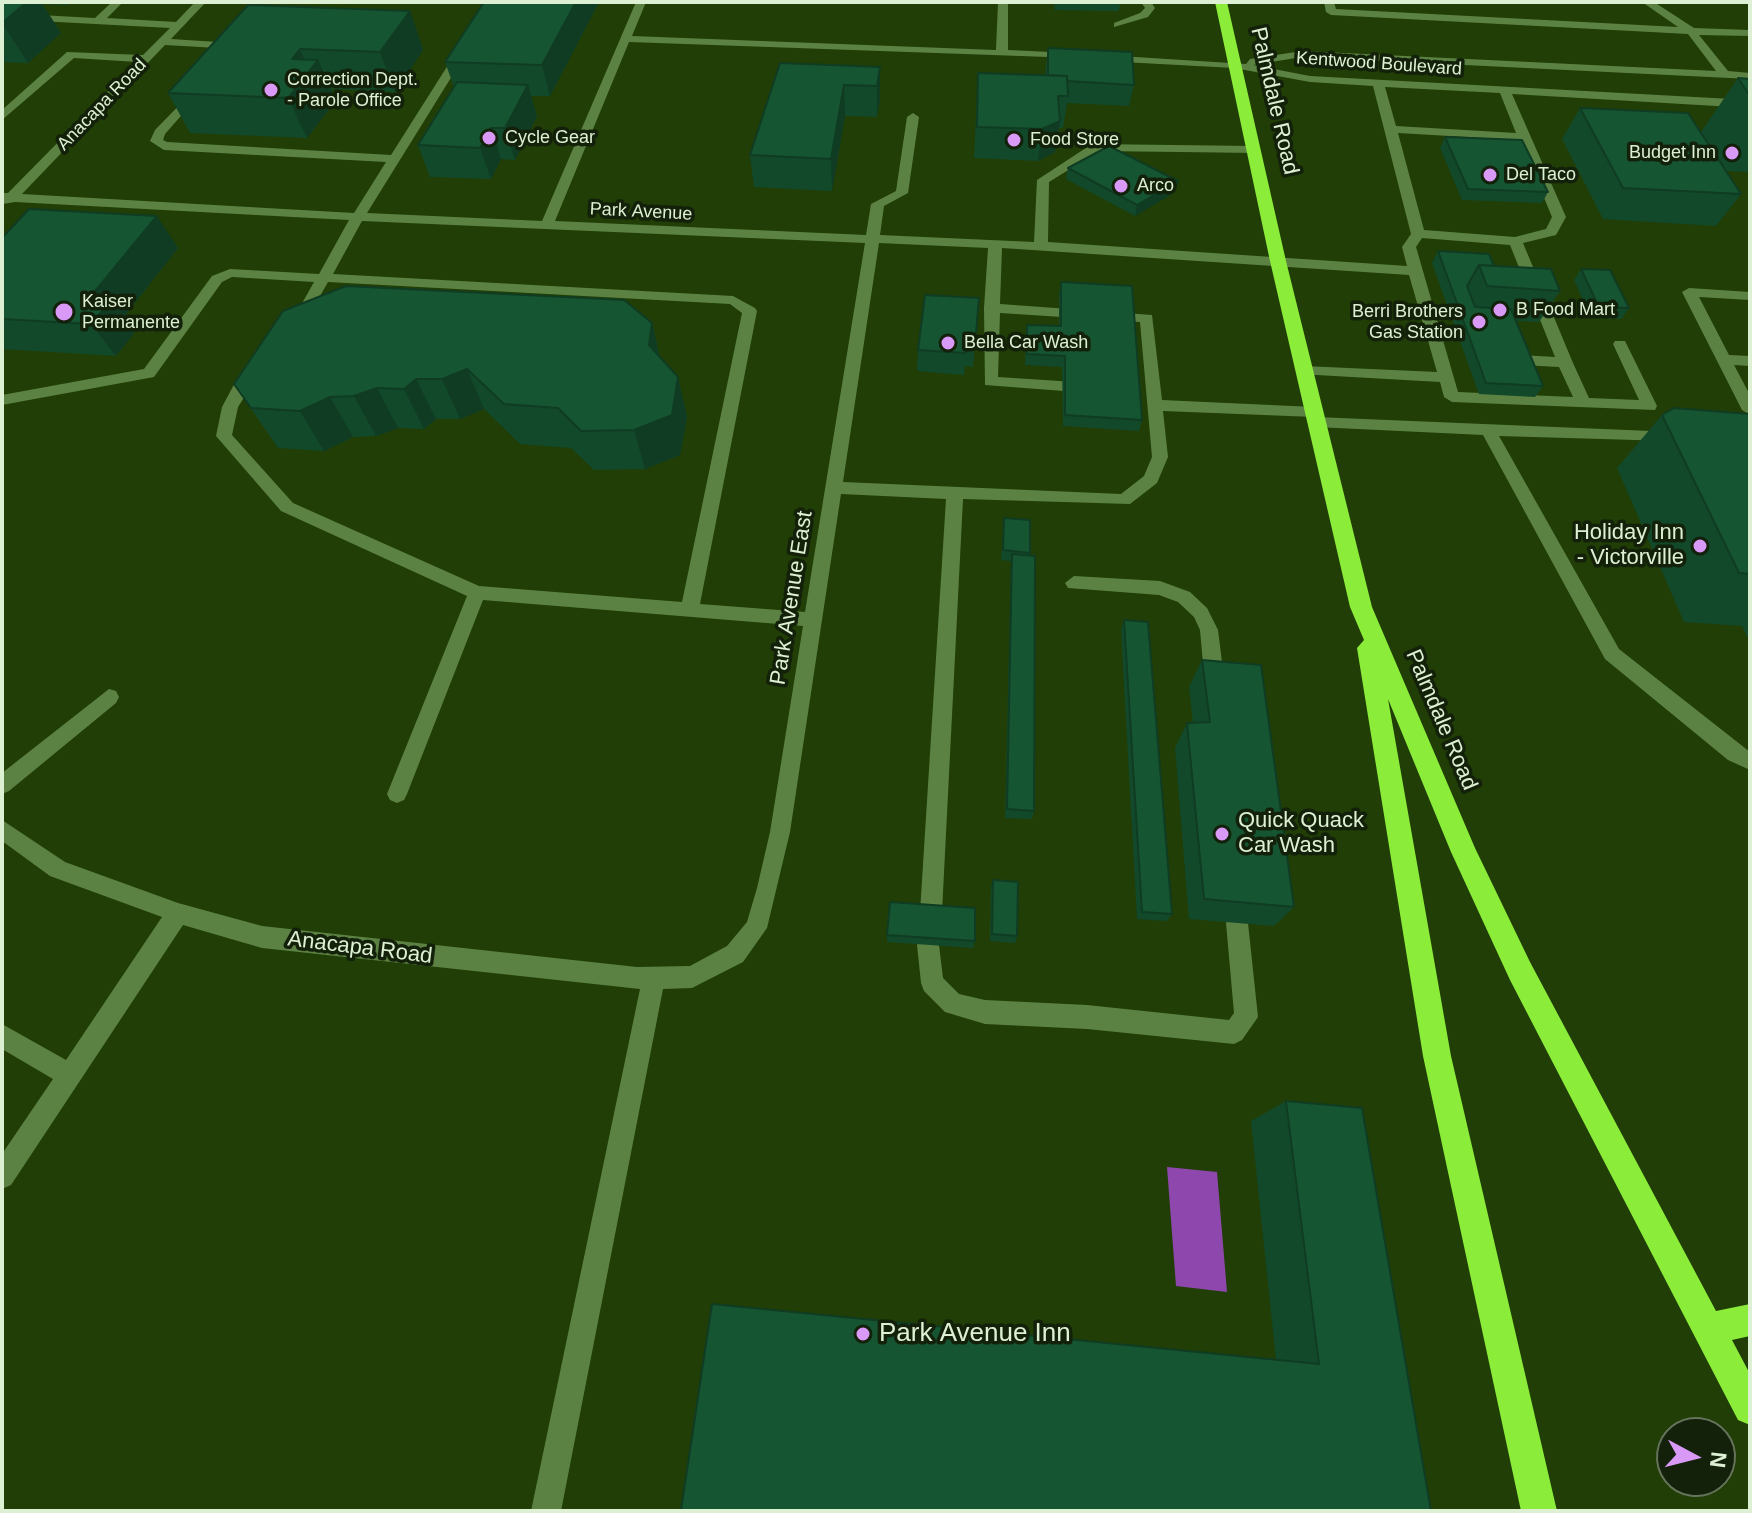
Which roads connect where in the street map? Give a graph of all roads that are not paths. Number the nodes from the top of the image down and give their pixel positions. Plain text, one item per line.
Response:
1 (118, 2) edge
2 (201, 2) edge
3 (493, 2) edge
4 (641, 2) edge
5 (1003, 2) edge
6 (1146, 2) edge
7 (1221, 2) edge
8 (1329, 2) edge
9 (1394, 2) edge
10 (1464, 2) edge
11 (1647, 2) edge
12 (2, 16) edge
13 (1399, 16) junction
14 (1472, 19) junction
15 (98, 21) junction
16 (179, 25) junction
17 (1118, 25) dead end
18 (1691, 31) junction
19 (1750, 33) edge
20 (626, 39) junction
21 (162, 42) junction
22 (1002, 53) junction
23 (147, 59) junction
24 (220, 65) edge
25 (1234, 65) junction
26 (1725, 75) junction
27 (210, 76) edge
28 (1750, 76) edge
29 (1378, 83) junction
30 (1504, 90) junction
31 (1750, 104) edge
32 (2, 116) edge
33 (913, 117) dead end
34 (1390, 129) junction
35 (1525, 137) junction
36 (1254, 150) junction
37 (394, 159) junction
38 (5, 200) edge
39 (358, 217) junction
40 (546, 226) junction
41 (1418, 234) junction
42 (872, 240) junction
43 (1515, 241) junction
44 (995, 245) junction
45 (1041, 246) junction
46 (1278, 261) junction
47 (323, 278) junction
48 (1416, 278) junction
49 (1441, 285) dead end
50 (1750, 296) edge
51 (991, 308) junction
52 (288, 336) edge
53 (1620, 344) dead end
54 (267, 357) edge
55 (1724, 359) junction
56 (1521, 360) edge
57 (1750, 361) edge
58 (1565, 363) junction
59 (1304, 371) junction
60 (1447, 377) junction
61 (1109, 389) edge
62 (1149, 396) junction
63 (2, 400) edge
64 (1583, 403) junction
65 (1750, 410) edge
66 (1315, 417) junction
67 (1488, 430) junction
68 (1684, 437) edge
69 (833, 488) junction
70 (955, 494) junction
71 (1074, 583) dead end
72 (477, 593) junction
73 (1361, 607) junction
74 (690, 610) junction
75 (813, 620) junction
76 (1216, 690) edge
77 (109, 697) dead end
78 (1750, 761) edge
79 (2, 785) edge
80 (397, 794) dead end
81 (2, 829) edge
82 (931, 912) edge
83 (178, 913) junction
84 (1237, 923) edge
85 (928, 945) edge
86 (735, 954) joint
87 (654, 978) junction
88 (2, 1036) edge
89 (69, 1075) junction
90 (2, 1176) edge
91 (1750, 1320) edge
92 (1708, 1329) junction
93 (1750, 1408) edge
94 (546, 1511) edge
95 (1539, 1511) edge

1 - 15 street
2 - 16 street, Anacapa Road
3 - 37 street
4 - 20 street
5 - 22 street
6 - 17 street
7 - 25 highway, Palmdale Road
8 - 13 street
9 - 13 street
10 - 14 street
11 - 18 street
12 - 15 street
13 - 14 street
14 - 18 street
15 - 16 street
16 - 21 street, Anacapa Road
18 - 19 street
18 - 26 street
20 - 22 street
20 - 40 street
21 - 23 street, Anacapa Road
21 - 24 street
22 - 25 street
23 - 32 street
23 - 38 street, Anacapa Road
25 - 26 street, Kentwood Boulevard
25 - 29 street, Kentwood Boulevard
25 - 36 highway, Palmdale Road
26 - 28 street, Kentwood Boulevard
27 - 37 street
29 - 30 street, Kentwood Boulevard
29 - 34 street
30 - 31 street, Kentwood Boulevard
30 - 35 street
33 - 42 street, Park Avenue East
34 - 35 street
34 - 41 street
35 - 43 street
36 - 45 street
36 - 46 highway, Palmdale Road
37 - 39 street
38 - 39 street, Park Avenue
39 - 40 street, Park Avenue
39 - 47 street
40 - 42 street, Park Avenue
41 - 43 street
41 - 48 street
42 - 44 street, Park Avenue
42 - 69 street, Park Avenue East
43 - 58 street
44 - 45 street, Park Avenue
44 - 51 street
45 - 46 street, Park Avenue
46 - 48 street, Park Avenue
46 - 59 highway, Palmdale Road
47 - 52 street
47 - 63 street
47 - 74 street
48 - 49 street, Park Avenue
48 - 60 street
50 - 55 street
51 - 61 street
51 - 62 street
53 - 64 street
54 - 72 street
55 - 57 street
55 - 65 street
56 - 58 street
58 - 64 street
59 - 60 street
59 - 66 highway, Palmdale Road
60 - 64 street
62 - 66 street
62 - 70 street
66 - 67 street
66 - 73 highway, Palmdale Road
67 - 68 street
67 - 78 street
69 - 70 street
69 - 75 street, Park Avenue East
70 - 82 street
71 - 76 street
72 - 74 street
72 - 80 street
73 - 92 highway, Palmdale Road
73 - 95 highway
74 - 75 street
75 - 86 street, Park Avenue East
77 - 79 street
81 - 83 street, Anacapa Road
83 - 87 street, Anacapa Road
83 - 89 street
84 - 85 street
86 - 87 street, Anacapa Road
87 - 94 street
88 - 89 street
89 - 90 street
91 - 92 highway
92 - 93 highway, Palmdale Road

